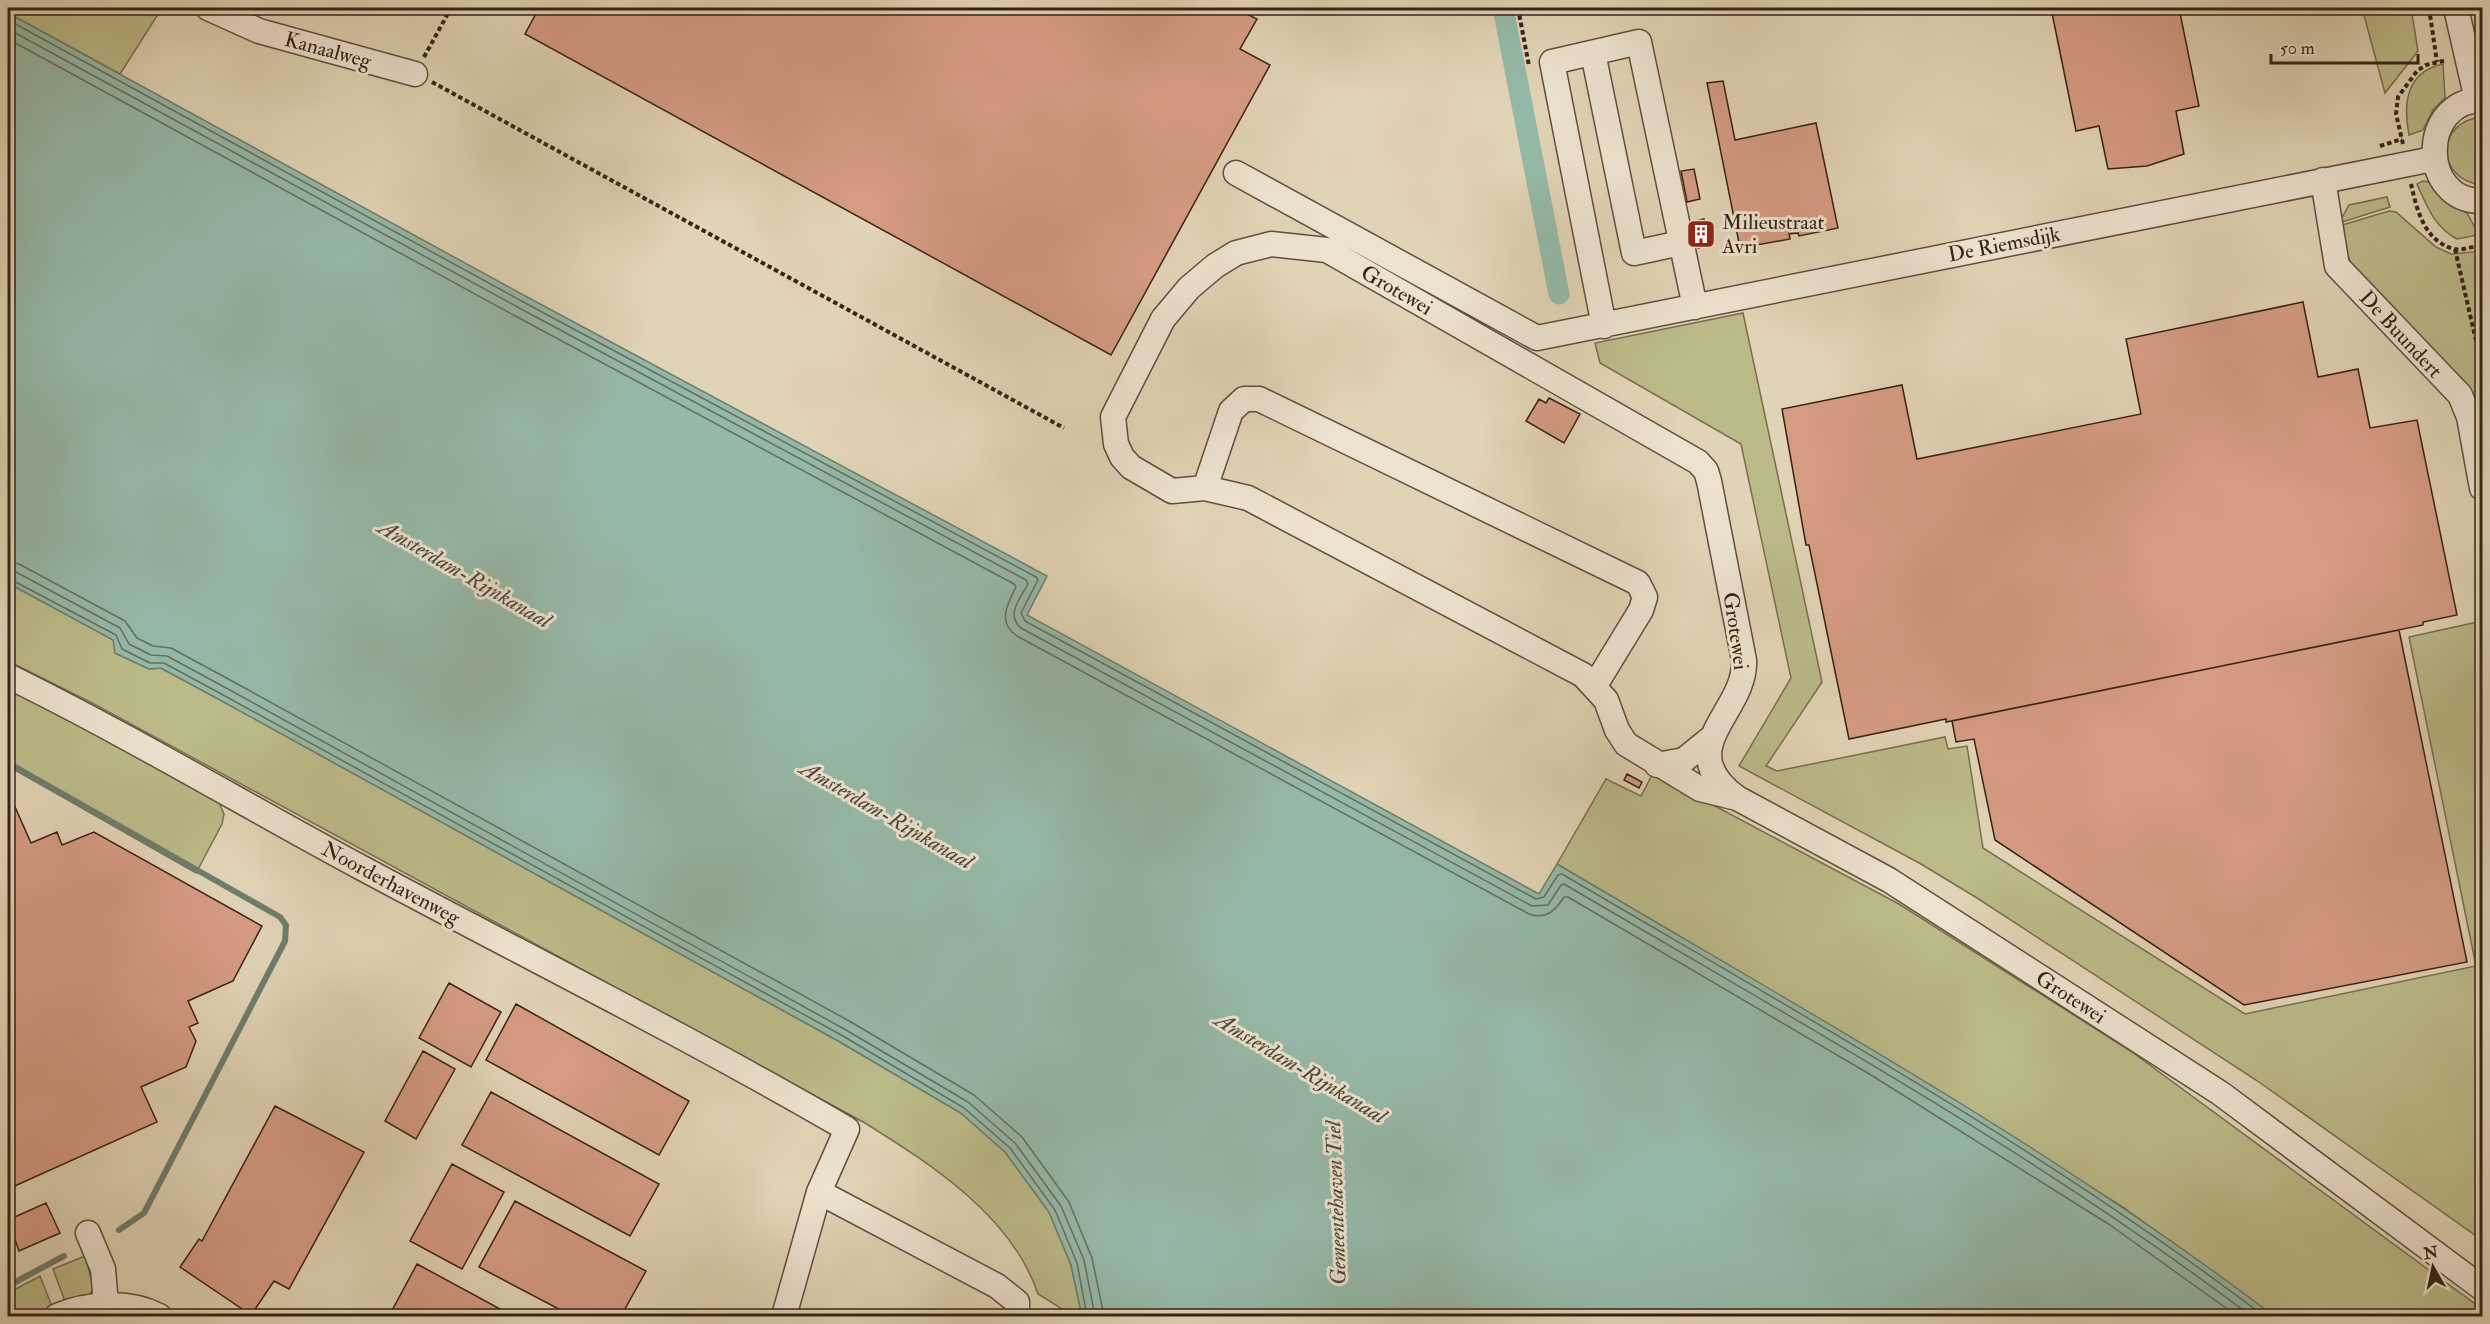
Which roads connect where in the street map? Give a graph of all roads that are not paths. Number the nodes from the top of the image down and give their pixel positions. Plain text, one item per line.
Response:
1 (208, 8) edge
2 (2456, 8) edge
3 (1593, 53) junction
4 (415, 74) road end
5 (2480, 100) edge
6 (2433, 159) junction
7 (1236, 173) dead end
8 (2322, 180) junction
9 (2482, 201) edge
10 (1681, 243) junction
11 (1695, 307) junction
12 (1604, 326) junction
13 (1205, 488) junction
14 (2482, 488) edge
15 (8, 676) edge
16 (1594, 687) junction
17 (1711, 738) junction
18 (1657, 765) junction
19 (1737, 798) junction
20 (819, 1192) junction
21 (88, 1233) dead end
22 (2482, 1288) edge
23 (106, 1305) junction
24 (57, 1317) edge
25 (159, 1317) edge
26 (784, 1317) edge
27 (1017, 1317) edge

1 - 4 street, Kanaalweg
2 - 5 street
3 - 10 street
3 - 10 street
3 - 12 street
5 - 6 street
6 - 8 street, De Riemsdijk
6 - 9 street
7 - 12 street, De Riemsdijk
8 - 11 street, De Riemsdijk
8 - 14 street, De Buundert
10 - 11 street
11 - 12 street, De Riemsdijk
13 - 16 street
13 - 16 street
13 - 17 street, Grotewei
15 - 20 street, Noorderhavenweg
16 - 18 street
17 - 18 street
17 - 19 street, Grotewei
18 - 19 street
19 - 22 street, Grotewei
20 - 26 street
20 - 27 street
21 - 23 street
23 - 24 street
23 - 25 street

